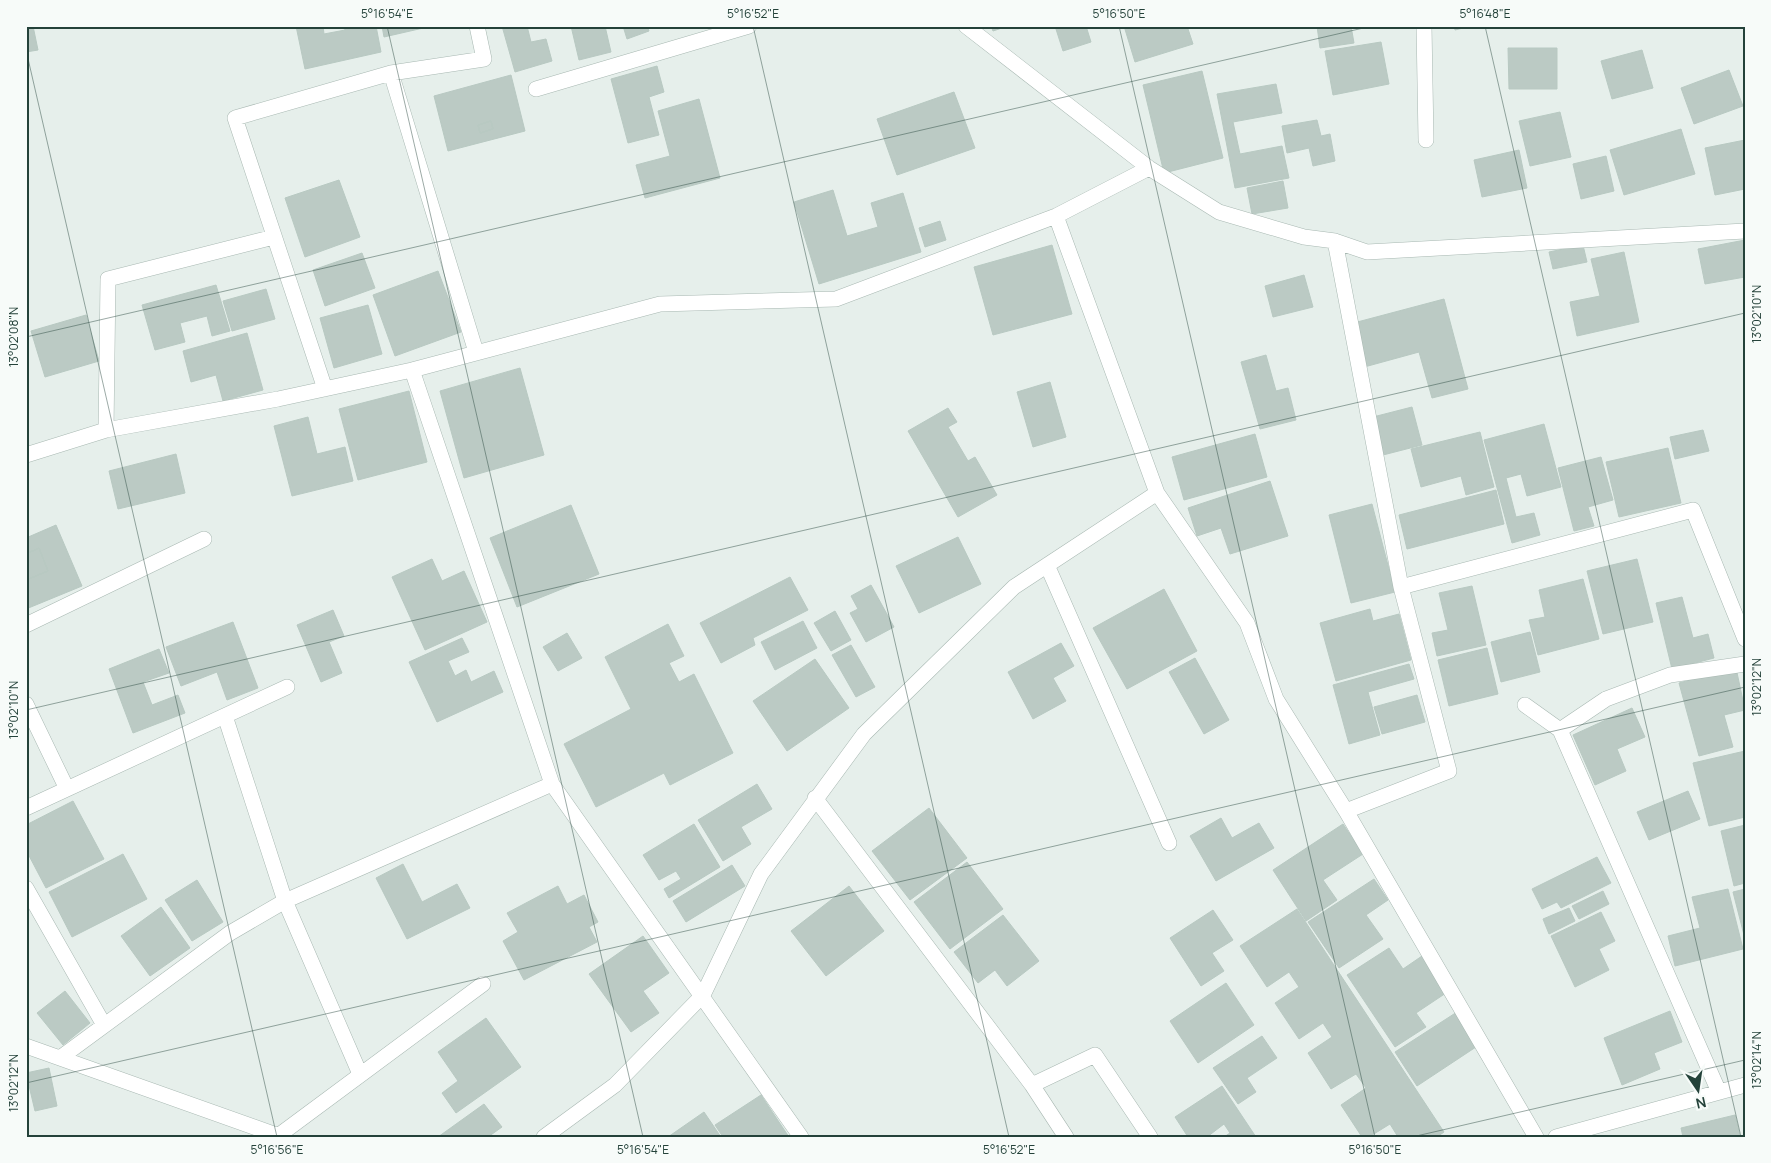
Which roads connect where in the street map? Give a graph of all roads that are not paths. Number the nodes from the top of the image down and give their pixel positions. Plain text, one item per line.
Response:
1 (477, 26) edge
2 (750, 26) edge
3 (966, 26) edge
4 (1424, 26) edge
5 (391, 73) junction
6 (536, 89) dead end
7 (1426, 140) dead end
8 (1149, 168) junction
9 (1056, 216) junction
10 (1745, 231) edge
11 (274, 237) junction
12 (1335, 241) junction
13 (476, 352) junction
14 (412, 370) junction
15 (325, 388) junction
16 (106, 430) junction
17 (26, 456) edge
18 (1157, 493) junction
19 (204, 539) dead end
20 (1047, 565) junction
21 (1401, 587) junction
22 (26, 625) edge
23 (1745, 639) edge
24 (1745, 664) edge
25 (287, 687) dead end
26 (26, 704) edge
27 (1525, 705) dead end
28 (225, 716) junction
29 (1560, 730) junction
30 (552, 784) junction
31 (67, 789) junction
32 (815, 798) junction
33 (26, 808) edge
34 (1346, 811) junction
35 (1169, 843) dead end
36 (26, 888) edge
37 (285, 901) junction
38 (483, 984) dead end
39 (702, 995) junction
40 (104, 1025) junction
41 (26, 1046) edge
42 (60, 1058) junction
43 (360, 1074) junction
44 (1032, 1085) junction
45 (1745, 1085) edge
46 (1719, 1092) junction
47 (280, 1136) edge
48 (544, 1137) edge
49 (801, 1137) edge
50 (1066, 1137) edge
51 (1150, 1137) edge
52 (1536, 1137) edge
53 (1556, 1137) edge

1 - 5 street
2 - 6 street
3 - 8 street
4 - 7 street
5 - 11 street
5 - 13 street
8 - 9 street
8 - 12 street
9 - 13 street
9 - 18 street
10 - 12 street
11 - 15 street
11 - 16 street
12 - 21 street
13 - 14 street
14 - 15 street
14 - 30 street
15 - 16 street
16 - 17 street
18 - 20 street
18 - 34 street
19 - 22 street
20 - 32 street
20 - 35 street
21 - 23 street
21 - 34 street
24 - 29 street
25 - 28 street
26 - 31 street
27 - 29 street
28 - 31 street
28 - 37 street
29 - 46 street
30 - 37 street
30 - 39 street
31 - 33 street
32 - 39 street
32 - 44 street
34 - 52 street
36 - 40 street
37 - 40 street
37 - 43 street
38 - 43 street
39 - 48 street
39 - 49 street
40 - 42 street
41 - 42 street
42 - 47 street
43 - 47 street
44 - 50 street
44 - 51 street
45 - 46 street
46 - 53 street

